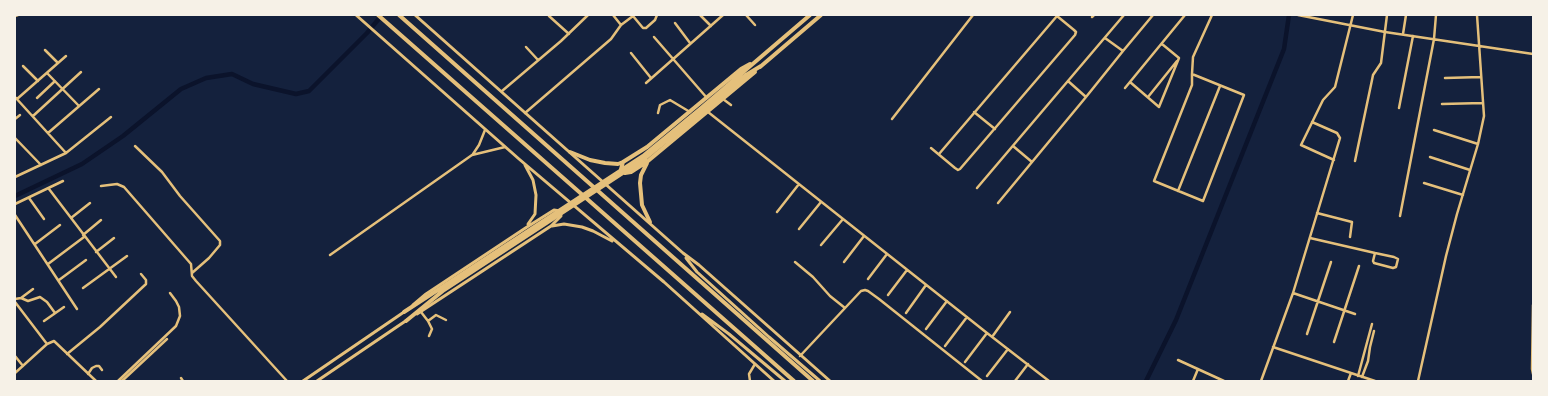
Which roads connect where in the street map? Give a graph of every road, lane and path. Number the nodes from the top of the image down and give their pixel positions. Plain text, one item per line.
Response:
1 (356, 15) edge
2 (378, 15) edge
3 (415, 15) edge
4 (588, 15) edge
5 (613, 15) edge
6 (657, 15) edge
7 (700, 15) edge
8 (723, 15) edge
9 (746, 15) edge
10 (822, 15) edge
11 (973, 15) edge
12 (1057, 15) edge
13 (1124, 15) edge
14 (1153, 15) edge
15 (1185, 15) edge
16 (1212, 15) edge
17 (1298, 15) edge
18 (1353, 15) edge
19 (1388, 15) edge
20 (1406, 15) edge
21 (1436, 15) edge
22 (1477, 15) edge
23 (399, 16) edge
24 (550, 16) edge
25 (806, 16) edge
26 (675, 23) dead end
27 (621, 24) junction
28 (754, 25) dead end
29 (711, 26) junction
30 (1351, 26) junction
31 (1385, 32) junction
32 (569, 34) junction
33 (1403, 34) junction
34 (654, 36) dead end
35 (1413, 36) junction
36 (1105, 38) junction
37 (1434, 39) junction
38 (690, 43) junction
39 (1162, 44) junction
40 (1478, 46) junction
41 (526, 47) dead end
42 (45, 50) dead end
43 (1123, 51) junction
44 (631, 53) dead end
45 (1533, 54) edge
46 (66, 56) dead end
47 (1179, 58) junction
48 (672, 59) junction
49 (538, 60) junction
50 (756, 60) junction
51 (58, 63) junction
52 (23, 66) dead end
53 (761, 66) junction
54 (81, 72) dead end
55 (47, 73) junction
56 (1192, 74) junction
57 (1481, 76) junction
58 (651, 78) junction
59 (1445, 78) dead end
60 (38, 81) junction
61 (55, 81) junction
62 (1068, 81) junction
63 (1130, 82) junction
64 (646, 83) dead end
65 (1221, 85) junction
66 (1125, 88) dead end
67 (62, 89) junction
68 (99, 89) dead end
69 (502, 92) junction
70 (1086, 97) junction
71 (1148, 97) junction
72 (16, 98) edge
73 (37, 98) dead end
74 (707, 98) junction
75 (724, 99) junction
76 (1442, 104) dead end
77 (1484, 104) junction
78 (731, 105) dead end
79 (79, 106) junction
80 (1399, 108) dead end
81 (701, 111) junction
82 (690, 112) junction
83 (708, 112) junction
84 (974, 112) junction
85 (525, 113) junction
86 (658, 113) dead end
87 (20, 115) dead end
88 (33, 116) junction
89 (111, 117) dead end
90 (15, 119) edge
91 (892, 119) dead end
92 (1312, 122) junction
93 (485, 129) junction
94 (995, 129) junction
95 (1434, 130) dead end
96 (48, 133) junction
97 (15, 138) edge
98 (1478, 144) junction
99 (135, 146) dead end
100 (1013, 146) junction
101 (505, 147) junction
102 (931, 148) dead end
103 (570, 152) junction
104 (66, 153) junction
105 (939, 154) junction
106 (472, 155) junction
107 (1430, 157) dead end
108 (1334, 160) junction
109 (648, 161) junction
110 (1355, 161) dead end
111 (524, 162) junction
112 (623, 162) junction
113 (1032, 162) junction
114 (41, 165) junction
115 (1470, 170) junction
116 (16, 175) edge
117 (63, 181) dead end
118 (1424, 183) dead end
119 (799, 184) junction
120 (101, 186) dead end
121 (49, 188) junction
122 (977, 188) dead end
123 (1178, 191) junction
124 (1463, 195) junction
125 (29, 198) junction
126 (821, 202) junction
127 (90, 203) dead end
128 (998, 203) dead end
129 (15, 204) edge
130 (777, 212) dead end
131 (1317, 213) junction
132 (15, 215) edge
133 (1400, 216) dead end
134 (70, 218) junction
135 (843, 219) junction
136 (44, 220) dead end
137 (101, 220) dead end
138 (650, 222) junction
139 (60, 225) dead end
140 (551, 226) junction
141 (526, 227) junction
142 (799, 229) dead end
143 (84, 236) junction
144 (864, 236) junction
145 (1350, 237) dead end
146 (114, 238) dead end
147 (1310, 238) junction
148 (35, 244) junction
149 (619, 245) junction
150 (821, 245) dead end
151 (96, 252) junction
152 (683, 253) junction
153 (1375, 253) junction
154 (887, 254) junction
155 (330, 255) dead end
156 (127, 256) dead end
157 (490, 258) junction
158 (86, 260) dead end
159 (795, 262) dead end
160 (844, 262) dead end
161 (1331, 262) dead end
162 (48, 264) junction
163 (1359, 266) dead end
164 (109, 269) junction
165 (907, 270) junction
166 (192, 273) junction
167 (141, 274) dead end
168 (116, 277) dead end
169 (868, 279) dead end
170 (59, 280) junction
171 (926, 285) junction
172 (83, 288) dead end
173 (33, 289) dead end
174 (170, 293) dead end
175 (1293, 293) junction
176 (888, 295) dead end
177 (21, 298) junction
178 (15, 301) edge
179 (947, 301) junction
180 (1318, 302) junction
181 (1533, 305) edge
182 (64, 307) dead end
183 (693, 308) junction
184 (846, 308) junction
185 (77, 309) dead end
186 (1345, 310) junction
187 (404, 312) junction
188 (421, 312) junction
189 (1010, 312) dead end
190 (55, 313) junction
191 (906, 313) dead end
192 (1355, 314) dead end
193 (967, 317) junction
194 (446, 320) dead end
195 (44, 321) dead end
196 (406, 321) junction
197 (428, 321) junction
198 (1372, 324) dead end
199 (926, 329) dead end
200 (1374, 331) dead end
201 (987, 333) junction
202 (1307, 334) dead end
203 (428, 336) dead end
204 (992, 337) junction
205 (167, 339) dead end
206 (1334, 342) dead end
207 (47, 344) junction
208 (945, 346) dead end
209 (1274, 347) junction
210 (1008, 349) junction
211 (67, 354) junction
212 (15, 356) edge
213 (800, 356) junction
214 (1178, 360) dead end
215 (965, 362) dead end
216 (755, 364) junction
217 (1028, 364) junction
218 (23, 366) junction
219 (1198, 369) junction
220 (1532, 369) edge
221 (102, 370) dead end
222 (15, 373) edge
223 (1351, 373) junction
224 (88, 374) junction
225 (1533, 374) edge
226 (987, 376) dead end
227 (1360, 376) junction
228 (96, 381) edge
229 (118, 381) edge
230 (122, 381) edge
231 (287, 381) edge
232 (303, 381) edge
233 (317, 381) edge
234 (750, 381) edge
235 (774, 381) edge
236 (785, 381) edge
237 (794, 381) edge
238 (813, 381) edge
239 (820, 381) edge
240 (830, 381) edge
241 (982, 381) edge
242 (1015, 381) edge
243 (1049, 381) edge
244 (1193, 381) edge
245 (1224, 381) edge
246 (1261, 381) edge
247 (1348, 381) edge
248 (1375, 381) edge
249 (1418, 381) edge

1 - 93 main road
2 - 237 main road
3 - 69 main road
4 - 32 street
5 - 27 street
6 - 27 street
7 - 29 street
8 - 29 street
9 - 28 street
10 - 53 main road
11 - 91 street
12 - 84 street
12 - 94 street
13 - 36 street
14 - 43 street
15 - 39 street
16 - 56 street
17 - 30 street
18 - 30 street
19 - 31 street
20 - 33 street
21 - 37 street
22 - 40 street
23 - 238 main road
24 - 32 street
25 - 50 main road
26 - 38 street
27 - 85 street
29 - 38 street
30 - 31 street
30 - 92 street
31 - 33 street
31 - 110 street
32 - 49 street
33 - 35 street
34 - 48 street
35 - 37 street
35 - 80 street
36 - 43 street
36 - 62 street
37 - 40 street
37 - 133 street
38 - 48 street
39 - 47 street
39 - 63 street
40 - 45 street
40 - 57 street
41 - 49 street
42 - 51 street
43 - 70 street
44 - 58 street
46 - 51 street
47 - 71 street
47 - 71 street
48 - 58 street
48 - 74 street
49 - 69 street
50 - 74 main road
50 - 81 main road
51 - 55 street
52 - 60 street
53 - 75 main road
53 - 81 main road
54 - 67 street
55 - 60 street
55 - 61 street
56 - 65 street
56 - 123 street
57 - 59 street
57 - 77 street
58 - 64 street
60 - 72 street
61 - 67 street
61 - 73 street
62 - 70 street
62 - 100 street
63 - 66 street
63 - 71 street
65 - 123 street
65 - 123 street
67 - 79 street
67 - 88 street
68 - 79 street
69 - 85 main road
70 - 113 street
72 - 88 street
74 - 82 main road
75 - 78 street
75 - 83 main road
76 - 77 street
77 - 98 street
79 - 96 street
81 - 157 main road
82 - 86 street
82 - 112 main road
83 - 109 main road
83 - 119 street
84 - 94 street
84 - 105 street
85 - 103 main road
87 - 90 street
88 - 96 street
89 - 104 street
92 - 108 street
92 - 108 street
93 - 101 main road
93 - 106 street
94 - 105 street
95 - 98 street
96 - 104 street
97 - 114 street
98 - 115 street
99 - 166 street
100 - 113 street
100 - 122 street
101 - 106 street
101 - 111 main road
102 - 105 street
103 - 112 main road
103 - 138 main road
104 - 114 street
106 - 155 street
107 - 115 street
108 - 131 street
109 - 112 main road
109 - 138 main road
111 - 141 main road
111 - 149 main road
113 - 128 street
114 - 116 street
115 - 124 street
117 - 121 street
118 - 124 street
119 - 126 street
119 - 130 street
120 - 166 street
121 - 125 street
121 - 134 street
124 - 249 street
125 - 129 street
125 - 136 street
126 - 135 street
126 - 142 street
127 - 134 street
131 - 145 street
131 - 147 street
132 - 148 street
134 - 143 street
135 - 144 street
135 - 150 street
137 - 143 street
138 - 152 main road
139 - 148 street
140 - 141 main road
140 - 149 main road
140 - 188 main road
141 - 187 main road
143 - 151 street
143 - 162 street
144 - 154 street
144 - 160 street
146 - 151 street
147 - 153 street
147 - 175 street
148 - 162 street
149 - 183 main road
151 - 164 street
152 - 213 main road
152 - 239 main road
153 - 153 street
154 - 165 street
154 - 169 street
156 - 164 street
157 - 187 main road
157 - 196 main road
158 - 170 street
159 - 184 street
161 - 180 street
162 - 170 street
163 - 186 street
164 - 168 street
164 - 172 street
165 - 171 street
165 - 176 street
166 - 231 street
167 - 211 street
170 - 185 street
171 - 179 street
171 - 191 street
173 - 177 street
174 - 229 street
175 - 180 street
175 - 209 street
177 - 178 street
177 - 190 street
178 - 207 street
179 - 193 street
179 - 199 street
180 - 186 street
180 - 202 street
181 - 220 street
182 - 190 street
183 - 216 main road
183 - 236 main road
184 - 213 street
184 - 241 street
186 - 192 street
186 - 206 street
187 - 232 main road
188 - 196 main road
188 - 197 street
189 - 204 street
190 - 195 street
193 - 201 street
193 - 208 street
194 - 197 street
196 - 233 main road
197 - 203 street
198 - 227 street
200 - 227 street
201 - 204 street
201 - 215 street
204 - 210 street
205 - 230 street
207 - 211 street
207 - 218 street
209 - 223 street
209 - 246 street
210 - 217 street
210 - 226 street
211 - 224 street
212 - 218 street
213 - 240 main road
214 - 219 street
216 - 234 street
216 - 235 main road
217 - 242 street
217 - 243 street
218 - 222 street
219 - 244 street
219 - 245 street
220 - 225 street
221 - 224 street
223 - 227 street
223 - 247 street
224 - 228 street
227 - 248 street

